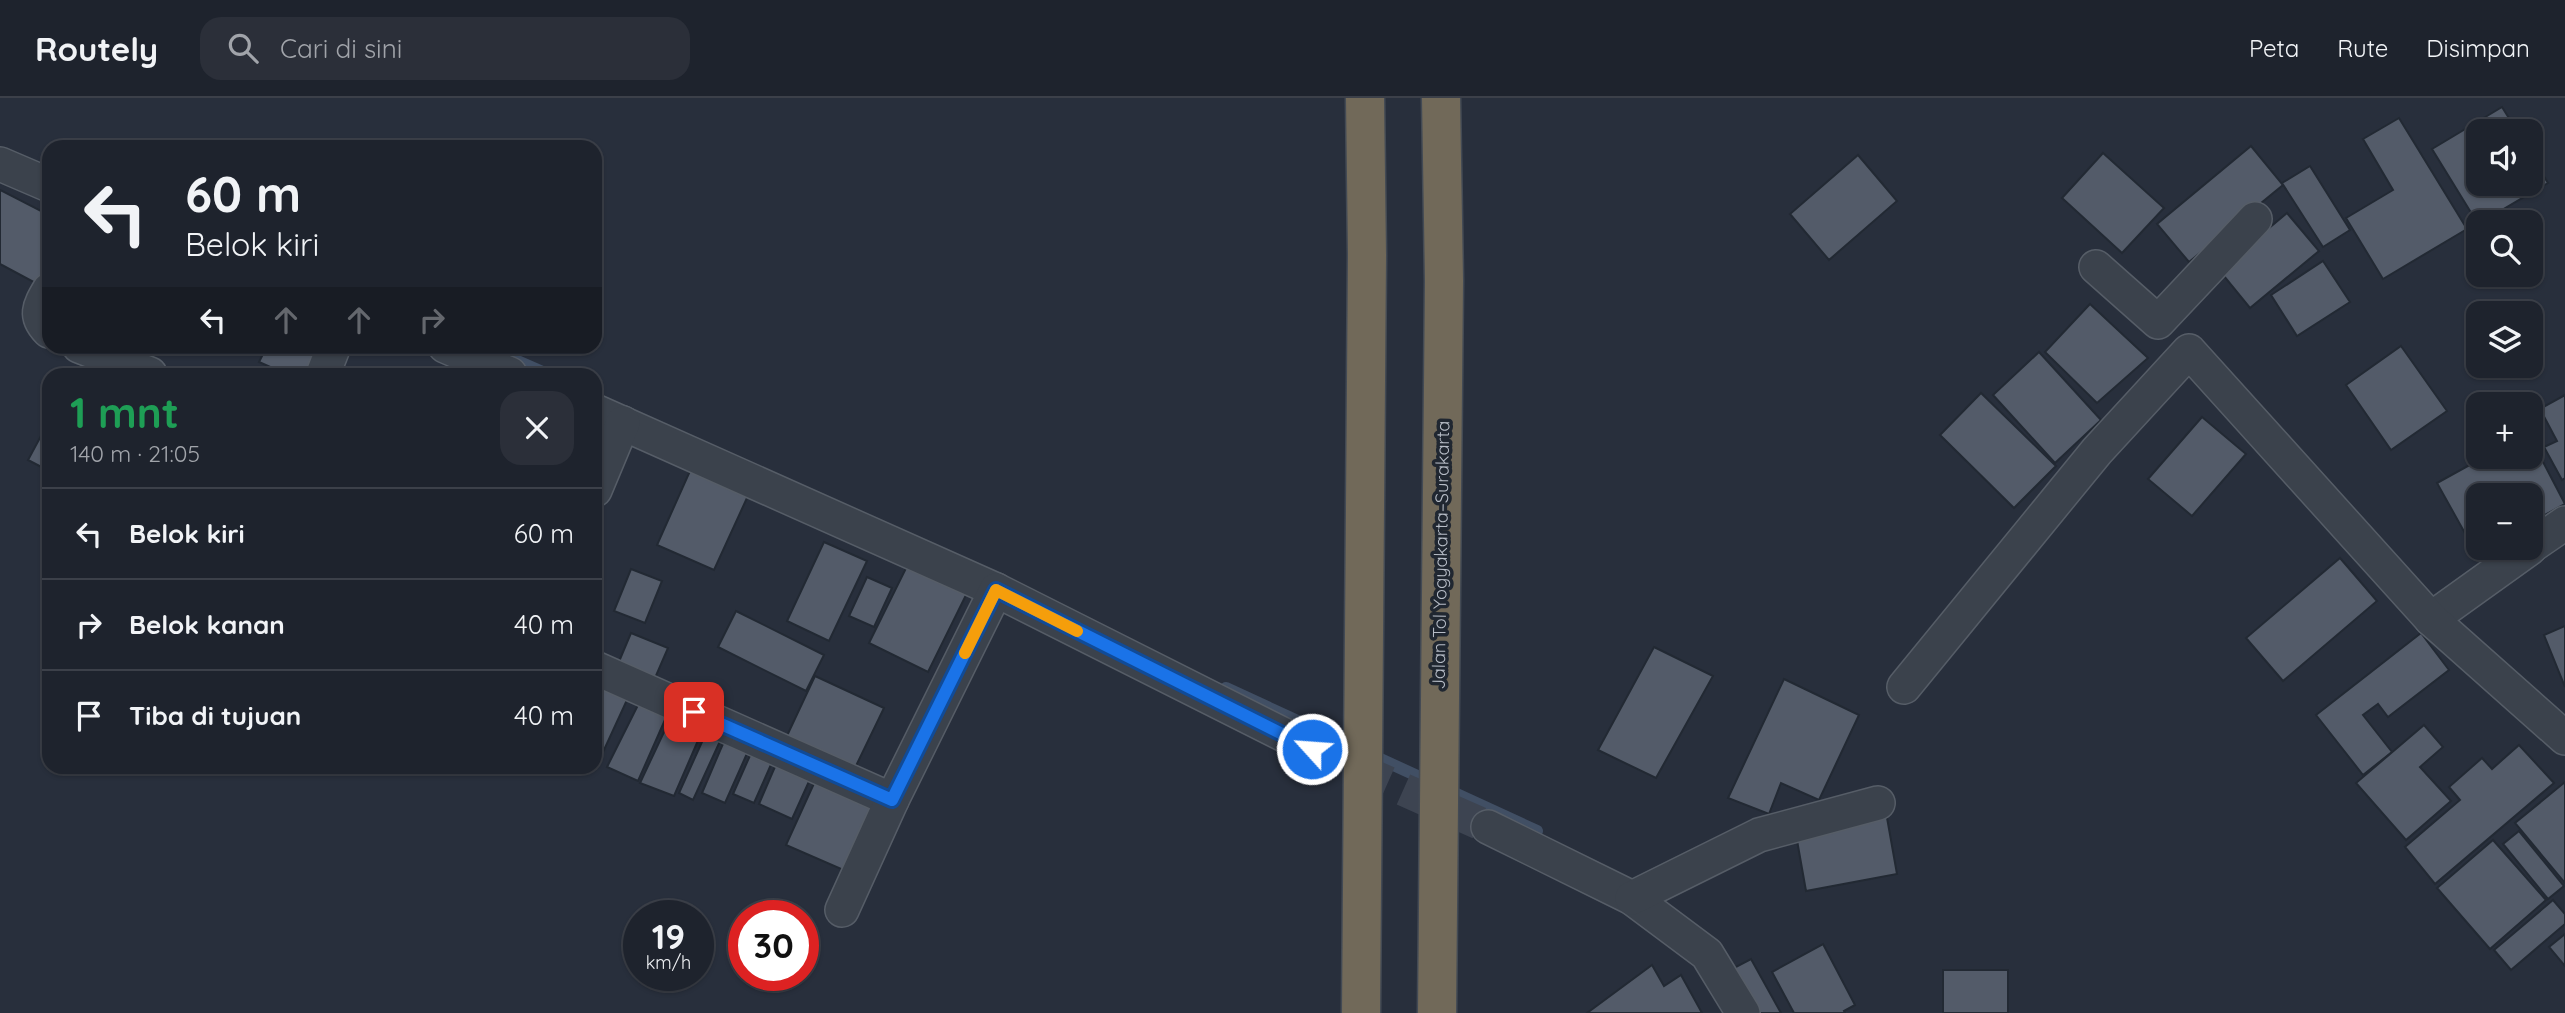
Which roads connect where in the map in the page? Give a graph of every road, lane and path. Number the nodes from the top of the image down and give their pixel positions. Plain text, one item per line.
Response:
1 (1365, 98) edge
2 (1441, 98) edge
3 (0, 164) edge
4 (42, 182) edge
5 (2255, 219) dead end
6 (2096, 267) dead end
7 (42, 301) edge
8 (42, 322) edge
9 (2158, 322) junction
10 (2189, 351) junction
11 (99, 354) edge
12 (464, 354) edge
13 (135, 368) edge
14 (496, 368) edge
15 (609, 417) edge
16 (602, 454) edge
17 (2565, 523) edge
18 (2543, 539) edge
19 (2513, 560) edge
20 (996, 590) junction
21 (2431, 619) junction
22 (602, 671) edge
23 (1904, 687) dead end
24 (2565, 738) edge
25 (1312, 749) tunnel mouth
26 (892, 800) junction
27 (1878, 803) dead end
28 (1488, 827) tunnel mouth
29 (1632, 898) junction
30 (842, 910) dead end
31 (1361, 1013) edge
32 (1437, 1013) edge
33 (1743, 1013) edge

1 - 31 highway
2 - 32 highway, Jalan Tol Yogyakarta–Surakarta
3 - 4 street
5 - 9 street
6 - 9 street
7 - 8 street
9 - 10 street
10 - 21 street
10 - 23 street
11 - 13 street
12 - 14 street
15 - 16 street
15 - 20 street
17 - 18 street
19 - 21 street
20 - 25 street
20 - 26 street
21 - 24 street
22 - 26 street
26 - 30 street
27 - 29 street
28 - 29 street
29 - 33 street

